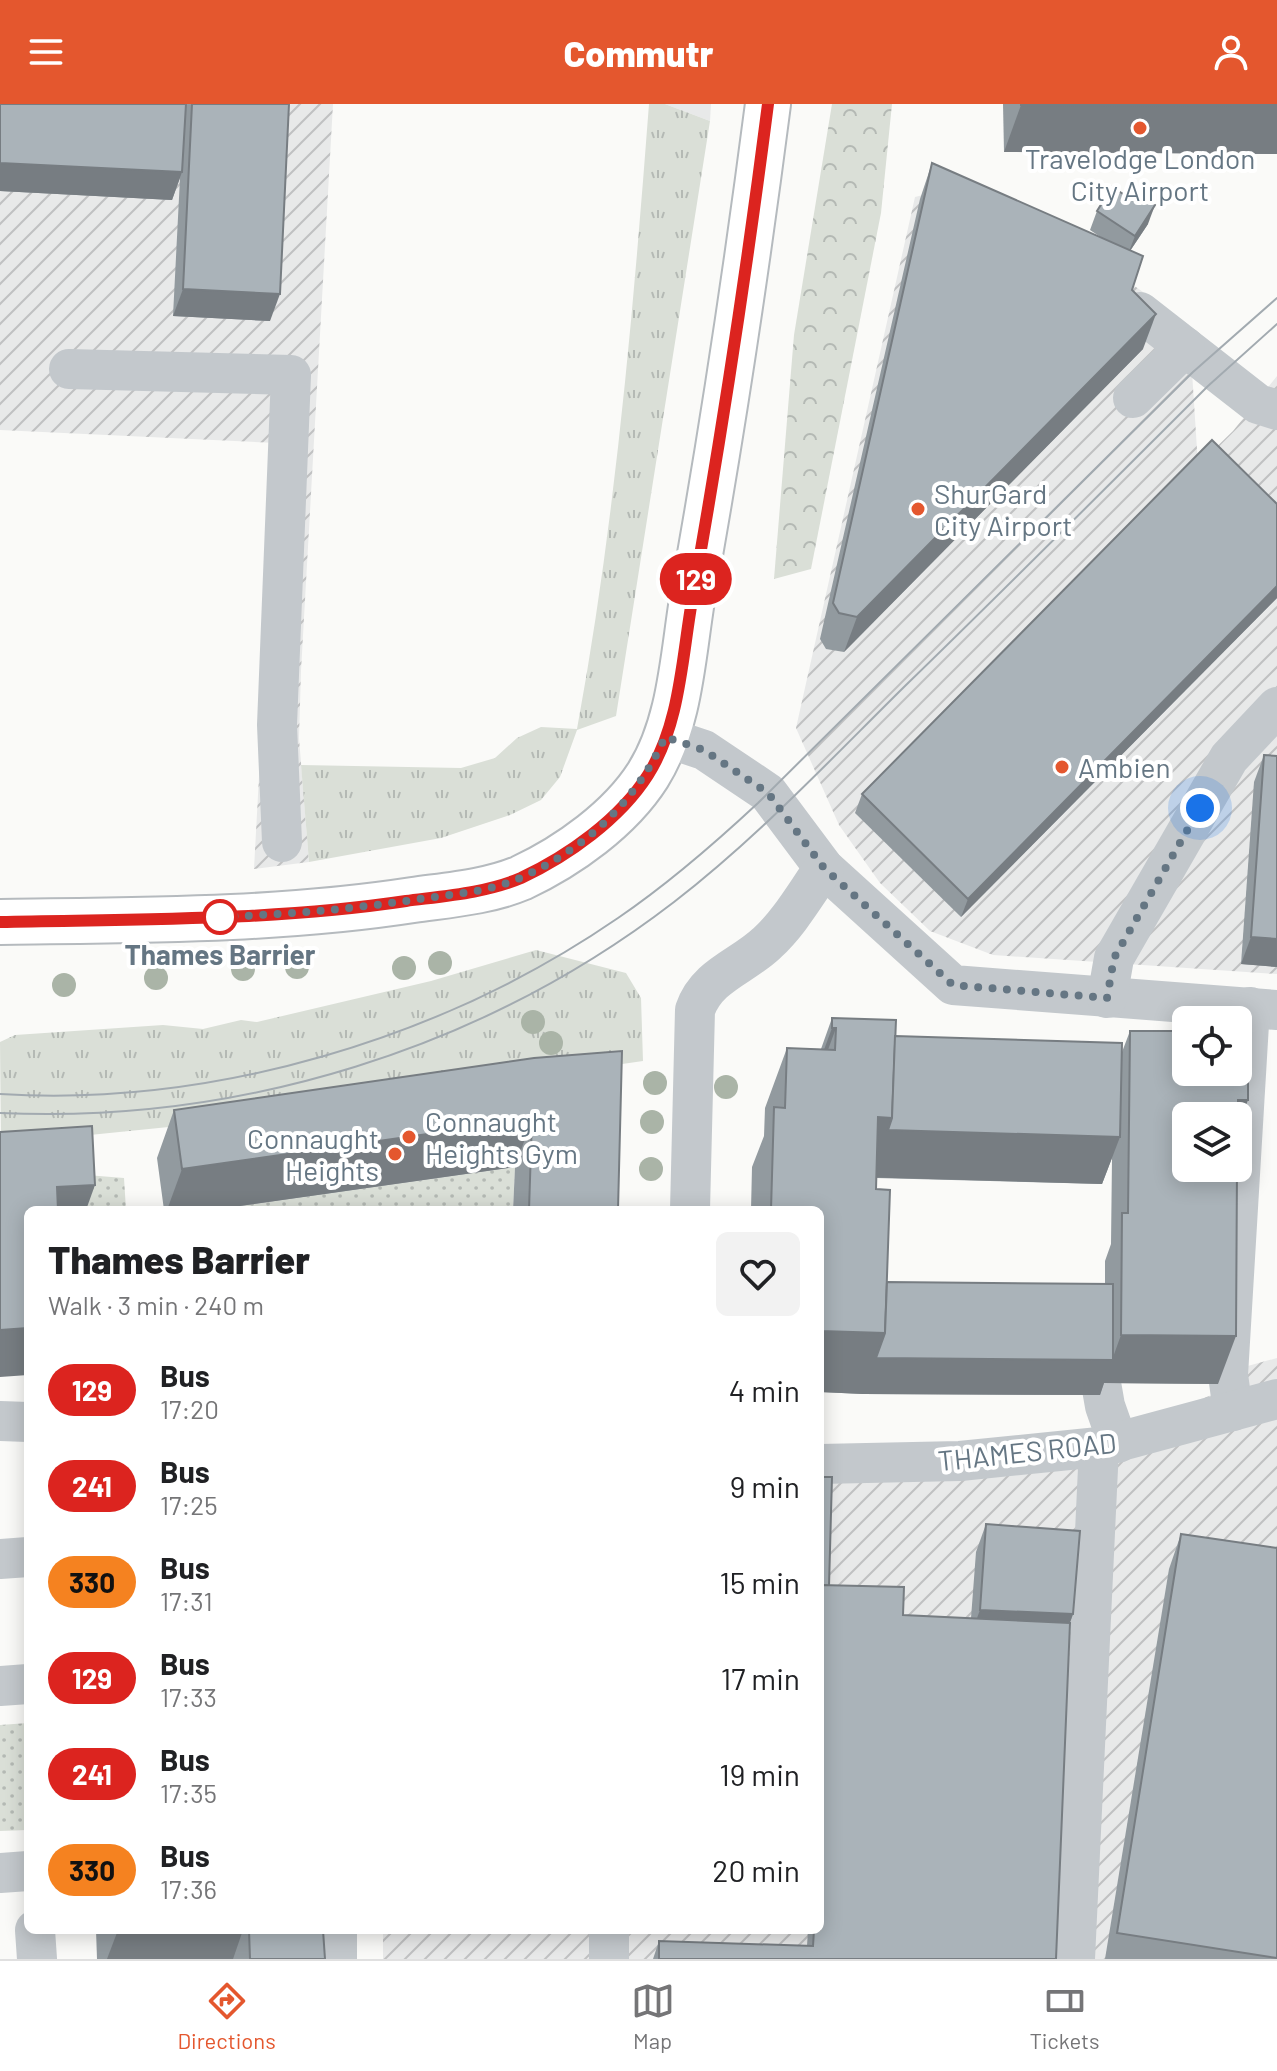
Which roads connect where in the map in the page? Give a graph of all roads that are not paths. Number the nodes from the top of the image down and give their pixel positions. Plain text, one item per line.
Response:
1 (768, 104) edge
2 (1140, 312) edge
3 (1185, 347) junction
4 (69, 369) dead end
5 (1133, 398) dead end
6 (1277, 410) edge
7 (1277, 707) edge
8 (665, 737) junction
9 (282, 842) dead end
10 (824, 868) junction
11 (0, 922) edge
12 (1107, 998) junction
13 (1263, 1009) edge
14 (690, 1206) edge
15 (1101, 1383) edge
16 (1277, 1399) edge
17 (1233, 1411) junction
18 (0, 1421) edge
19 (24, 1422) edge
20 (1109, 1445) junction
21 (824, 1464) edge
22 (24, 1557) edge
23 (0, 1559) edge
24 (24, 1684) edge
25 (0, 1686) edge
26 (24, 1871) edge
27 (0, 1873) edge
28 (35, 1934) edge
29 (337, 1934) edge
30 (609, 1934) edge
31 (37, 1959) edge
32 (337, 1959) edge
33 (609, 1959) edge
34 (1075, 1959) edge

1 - 8 main road
2 - 3 street
3 - 5 street
3 - 6 street
4 - 9 street
7 - 12 street
8 - 10 street
8 - 11 main road
10 - 12 street
10 - 14 street
12 - 13 street
13 - 17 street
15 - 20 street
16 - 17 street, THAMES ROAD
17 - 20 street, THAMES ROAD
18 - 19 street
20 - 21 street, THAMES ROAD
20 - 34 street
22 - 23 street
24 - 25 street
26 - 27 street
28 - 31 street
29 - 32 street
30 - 33 street

